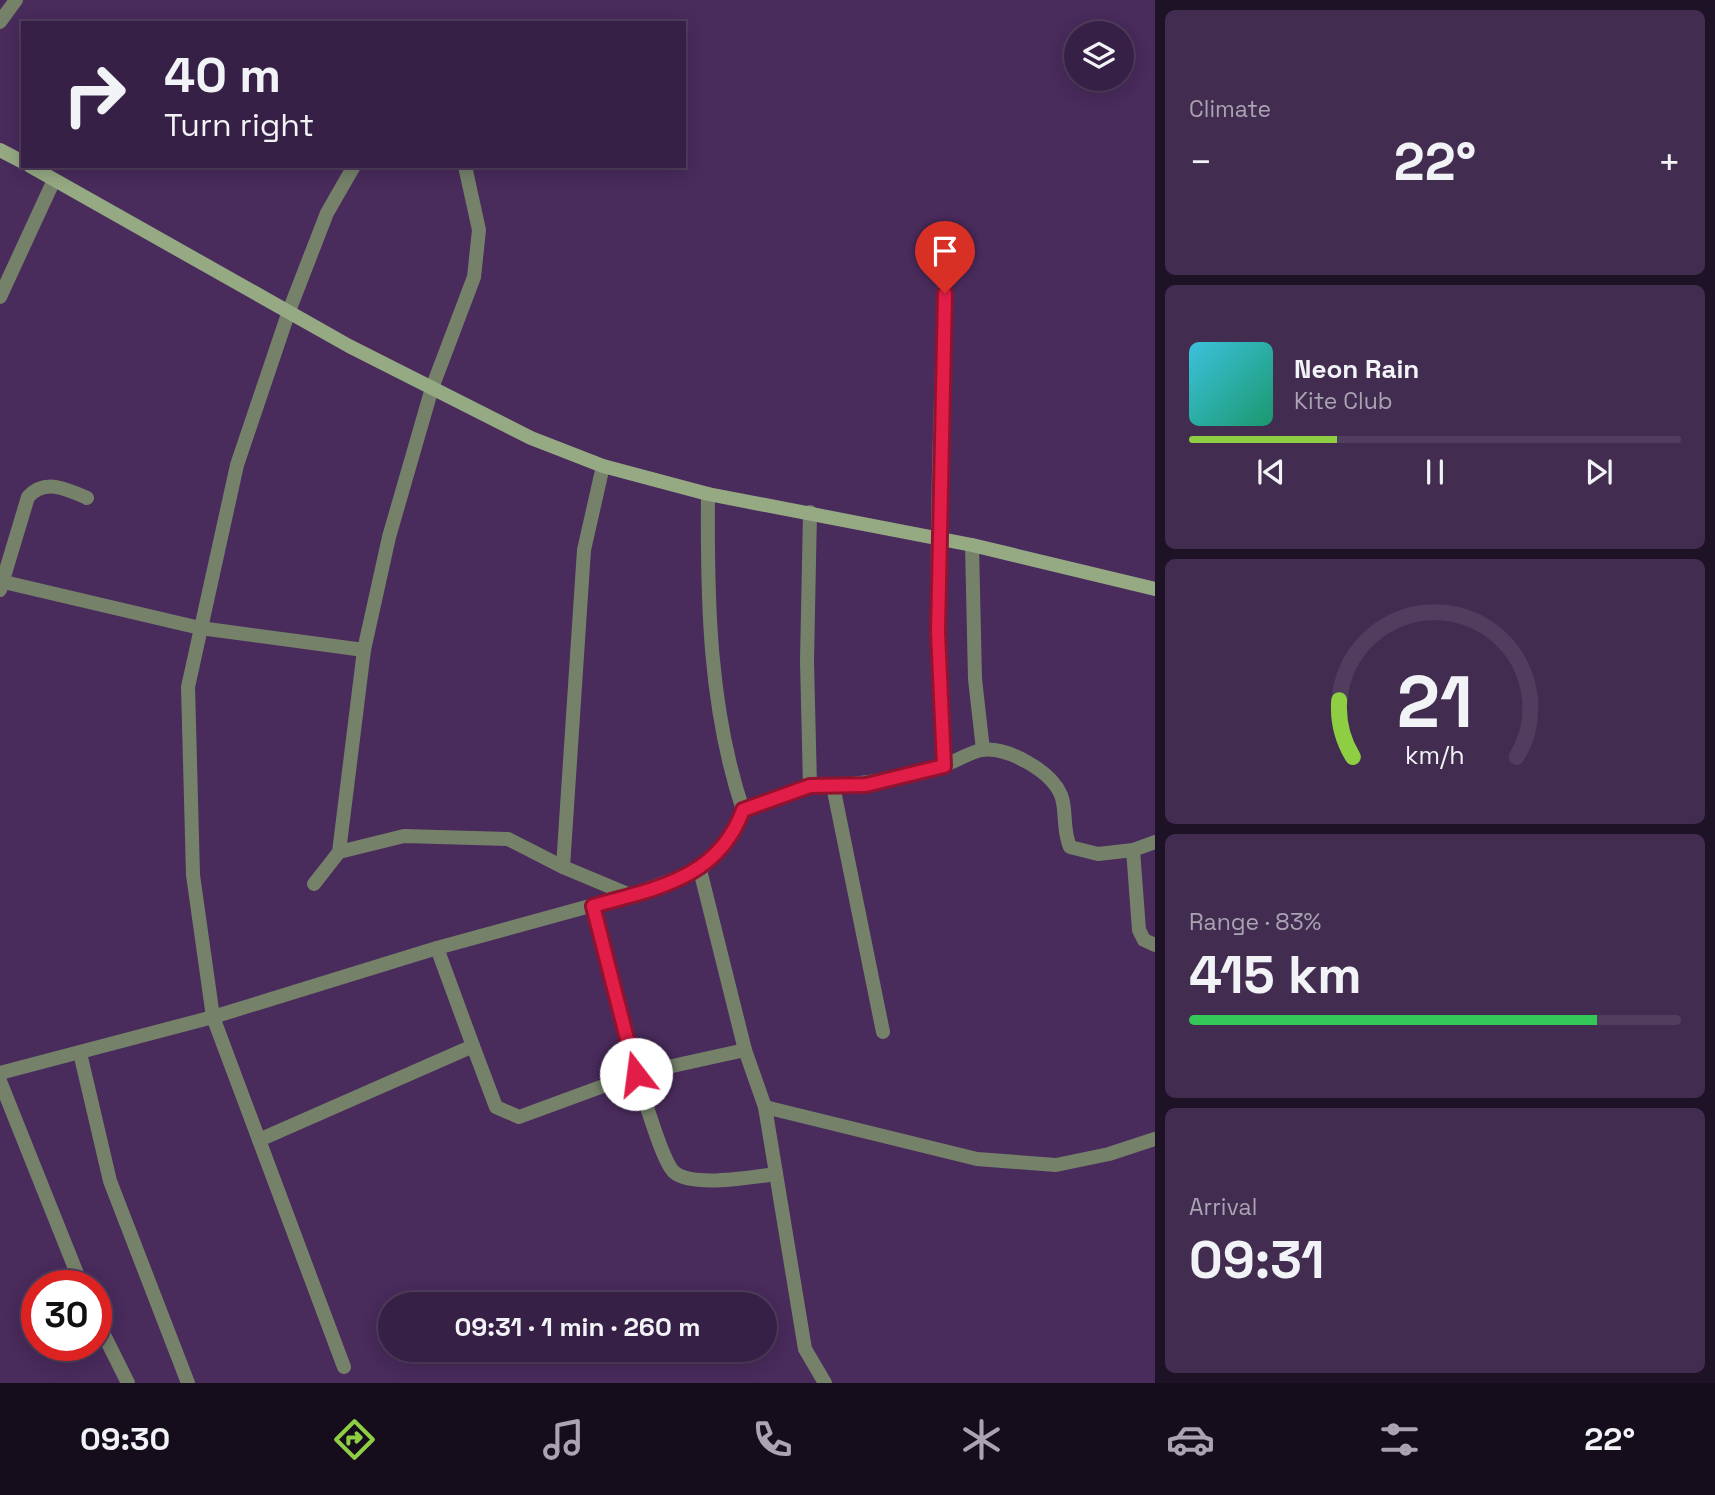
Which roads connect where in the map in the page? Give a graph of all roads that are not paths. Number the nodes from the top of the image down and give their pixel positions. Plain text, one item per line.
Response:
1 (16, 0) edge
2 (0, 22) edge
3 (0, 150) edge
4 (21, 161) edge
5 (33, 168) edge
6 (353, 168) edge
7 (465, 168) edge
8 (54, 180) junction
9 (946, 253) dead end
10 (0, 297) edge
11 (289, 311) junction
12 (432, 388) junction
13 (603, 466) junction
14 (708, 494) junction
15 (87, 498) dead end
16 (810, 512) junction
17 (938, 538) junction
18 (972, 545) junction
19 (1, 584) edge
20 (1155, 589) edge
21 (200, 628) junction
22 (364, 650) junction
23 (983, 750) junction
24 (944, 766) junction
25 (810, 786) junction
26 (833, 786) junction
27 (743, 810) junction
28 (1155, 842) edge
29 (1133, 850) junction
30 (339, 852) junction
31 (563, 867) junction
32 (700, 870) junction
33 (314, 884) dead end
34 (630, 895) junction
35 (593, 906) junction
36 (1155, 945) edge
37 (437, 948) junction
38 (213, 1017) junction
39 (883, 1032) dead end
40 (472, 1046) junction
41 (745, 1050) junction
42 (80, 1053) junction
43 (0, 1073) edge
44 (636, 1074) junction
45 (0, 1081) edge
46 (765, 1107) junction
47 (1155, 1139) edge
48 (259, 1140) junction
49 (776, 1174) junction
50 (76, 1270) edge
51 (112, 1351) edge
52 (344, 1367) dead end
53 (128, 1383) edge
54 (188, 1383) edge
55 (825, 1383) edge

1 - 2 street
3 - 4 street
5 - 8 street
6 - 11 street
7 - 12 street
8 - 10 street
8 - 11 street
9 - 17 street
11 - 12 street
11 - 21 street
12 - 13 street
12 - 22 street
13 - 14 street
13 - 31 street
14 - 16 street
14 - 27 street
15 - 19 street
16 - 17 street
16 - 25 street
17 - 18 street
17 - 24 street
18 - 20 street
18 - 23 street
19 - 21 street
21 - 22 street
21 - 38 street
22 - 30 street
23 - 24 street
23 - 29 street
24 - 26 street
25 - 26 street
25 - 27 street
26 - 39 street
27 - 32 street
28 - 29 street
29 - 36 street
30 - 31 street
30 - 33 street
31 - 34 street
32 - 34 street
32 - 41 street
34 - 35 street
35 - 37 street
35 - 44 street
37 - 38 street
37 - 40 street
38 - 42 street
38 - 48 street
40 - 44 street
40 - 48 street
41 - 44 street
41 - 46 street
42 - 43 street
42 - 54 street
44 - 49 street
45 - 50 street
46 - 47 street
46 - 49 street
48 - 52 street
49 - 55 street
51 - 53 street

